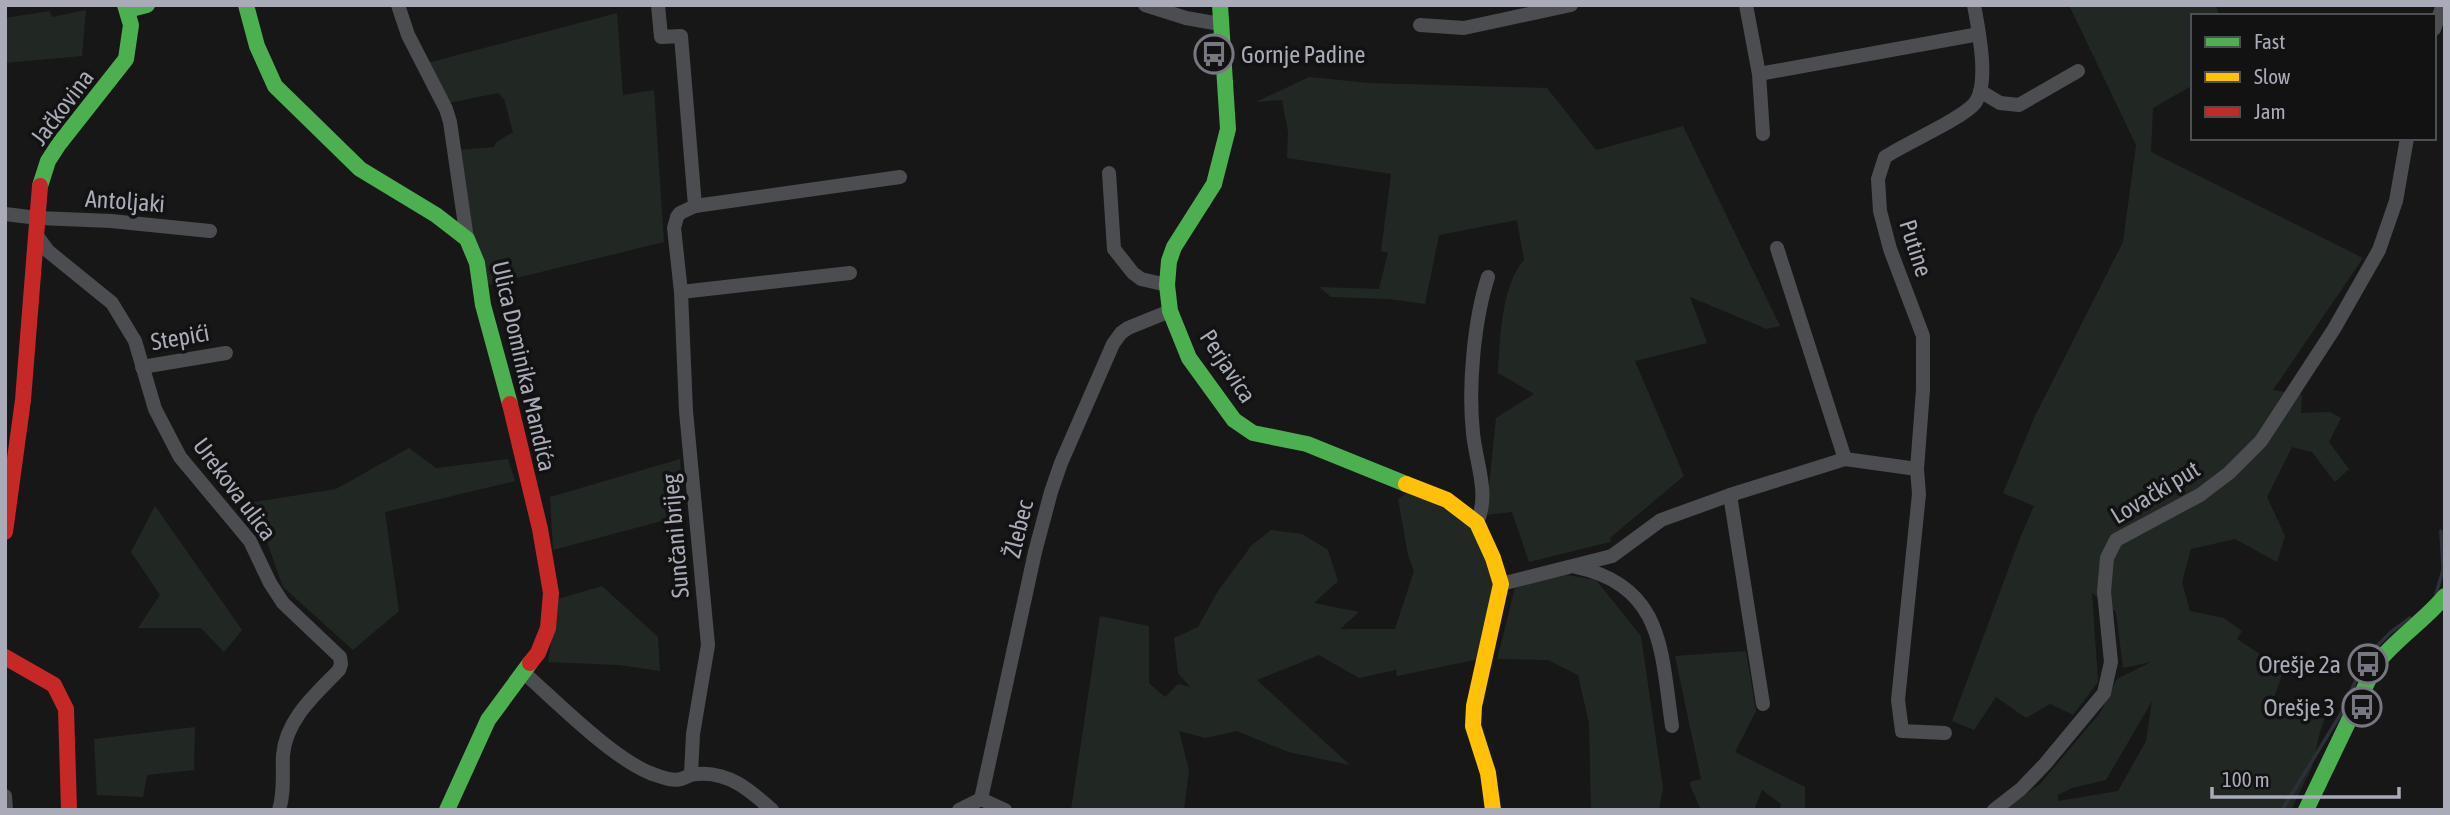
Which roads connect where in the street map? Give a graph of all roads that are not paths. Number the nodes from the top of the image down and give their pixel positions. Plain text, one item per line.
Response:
1 (147, 5) edge
2 (246, 5) edge
3 (398, 5) edge
4 (658, 5) edge
5 (1144, 5) edge
6 (1220, 5) edge
7 (1571, 5) edge
8 (1746, 5) edge
9 (1974, 5) edge
10 (2443, 5) edge
11 (126, 7) edge
12 (1220, 24) junction
13 (2436, 24) edge
14 (1420, 25) dead end
15 (1979, 34) junction
16 (2078, 71) dead end
17 (1759, 74) junction
18 (1980, 91) junction
19 (1763, 134) dead end
20 (2407, 140) edge
21 (1109, 173) dead end
22 (900, 177) dead end
23 (695, 206) junction
24 (5, 214) edge
25 (38, 218) junction
26 (210, 230) dead end
27 (37, 236) junction
28 (467, 239) junction
29 (1777, 248) dead end
30 (850, 273) dead end
31 (1489, 277) dead end
32 (1167, 285) junction
33 (681, 292) junction
34 (1170, 311) junction
35 (226, 353) dead end
36 (142, 367) junction
37 (1845, 459) junction
38 (1917, 469) junction
39 (1730, 495) junction
40 (1477, 523) junction
41 (5, 532) edge
42 (1572, 566) junction
43 (1501, 584) junction
44 (2445, 596) edge
45 (5, 657) edge
46 (523, 672) junction
47 (1763, 704) dead end
48 (1672, 726) dead end
49 (1945, 733) dead end
50 (691, 774) junction
51 (5, 796) edge
52 (981, 799) junction
53 (6, 810) edge
54 (69, 810) edge
55 (279, 810) edge
56 (447, 810) edge
57 (772, 810) edge
58 (959, 810) edge
59 (1005, 810) edge
60 (1493, 810) edge
61 (1994, 810) edge
62 (2306, 810) edge

1 - 11 street
2 - 28 street, Ulica Dominika Mandića
3 - 28 street
4 - 23 street
5 - 12 street
6 - 12 street, Perjavica
7 - 14 street
8 - 17 street
9 - 15 street
10 - 13 street
11 - 25 street, Jačkovina
12 - 32 street, Perjavica
15 - 17 street
15 - 18 street
16 - 18 street
17 - 19 street
18 - 38 street, Putine
20 - 61 street, Lovački put
21 - 32 street
22 - 23 street
23 - 33 street, Sunčani brijeg
24 - 25 street, Antoljaki
25 - 26 street, Antoljaki
25 - 27 street, Jačkovina
27 - 36 street, Urekova ulica
27 - 41 street, Jačkovina
28 - 46 street, Ulica Dominika Mandića
29 - 37 street
30 - 33 street
31 - 40 street
32 - 34 street, Perjavica
33 - 50 street, Sunčani brijeg
34 - 40 street, Perjavica
34 - 52 street, Žlebec
35 - 36 street, Stepići
36 - 55 street, Urekova ulica
37 - 38 street
37 - 39 street
38 - 49 street, Putine
39 - 42 street
39 - 47 street
40 - 43 street, Perjavica
42 - 43 street
42 - 48 street
43 - 60 street
44 - 62 street
45 - 54 street
46 - 50 street
46 - 56 street, Ulica Dominika Mandića
50 - 57 street
51 - 53 street
52 - 58 street
52 - 59 street

